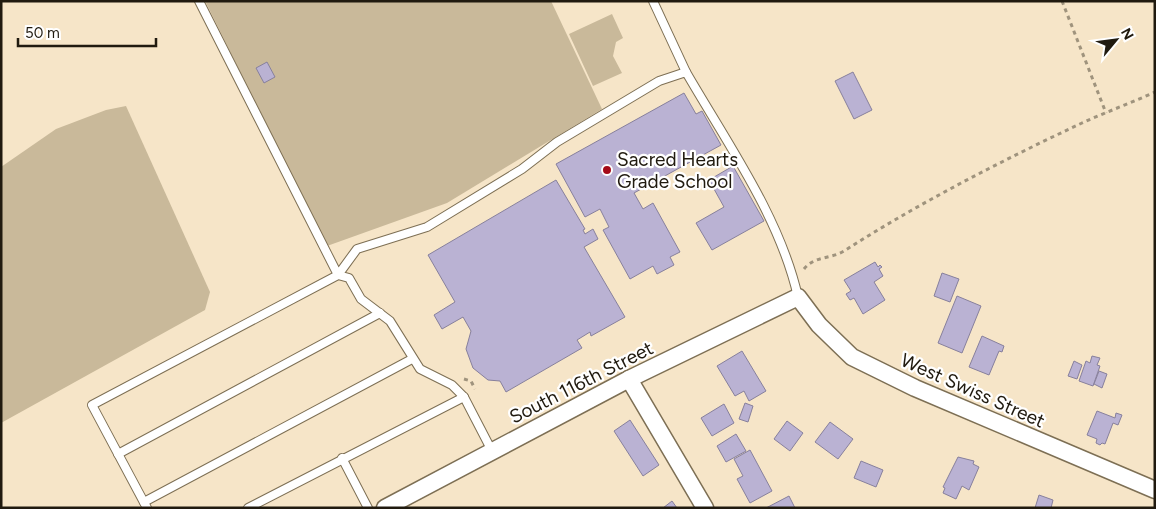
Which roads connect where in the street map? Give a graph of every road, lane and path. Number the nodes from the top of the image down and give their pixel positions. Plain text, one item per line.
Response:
1 (200, 1) edge
2 (653, 1) edge
3 (1062, 1) edge
4 (686, 72) junction
5 (1155, 92) edge
6 (1106, 113) junction
7 (338, 275) junction
8 (798, 296) junction
9 (380, 314) junction
10 (412, 359) junction
11 (463, 378) dead end
12 (629, 379) junction
13 (476, 390) dead end
14 (464, 397) junction
15 (492, 451) junction
16 (118, 454) junction
17 (342, 458) junction
18 (1155, 490) edge
19 (146, 505) edge
20 (248, 508) edge
21 (368, 508) edge
22 (385, 508) edge
23 (705, 508) edge

1 - 7 lane
2 - 4 lane
3 - 6 path
4 - 7 lane
4 - 8 lane
5 - 6 path
6 - 8 path
7 - 9 lane
7 - 16 lane
8 - 12 street, South 116th Street
8 - 18 street, West Swiss Street
9 - 10 lane
9 - 16 lane
10 - 14 lane
10 - 19 lane
11 - 13 path
12 - 15 street, South 116th Street
12 - 23 street
14 - 15 lane
14 - 17 lane
15 - 22 street, South 116th Street
16 - 19 lane
17 - 20 lane
17 - 21 lane

